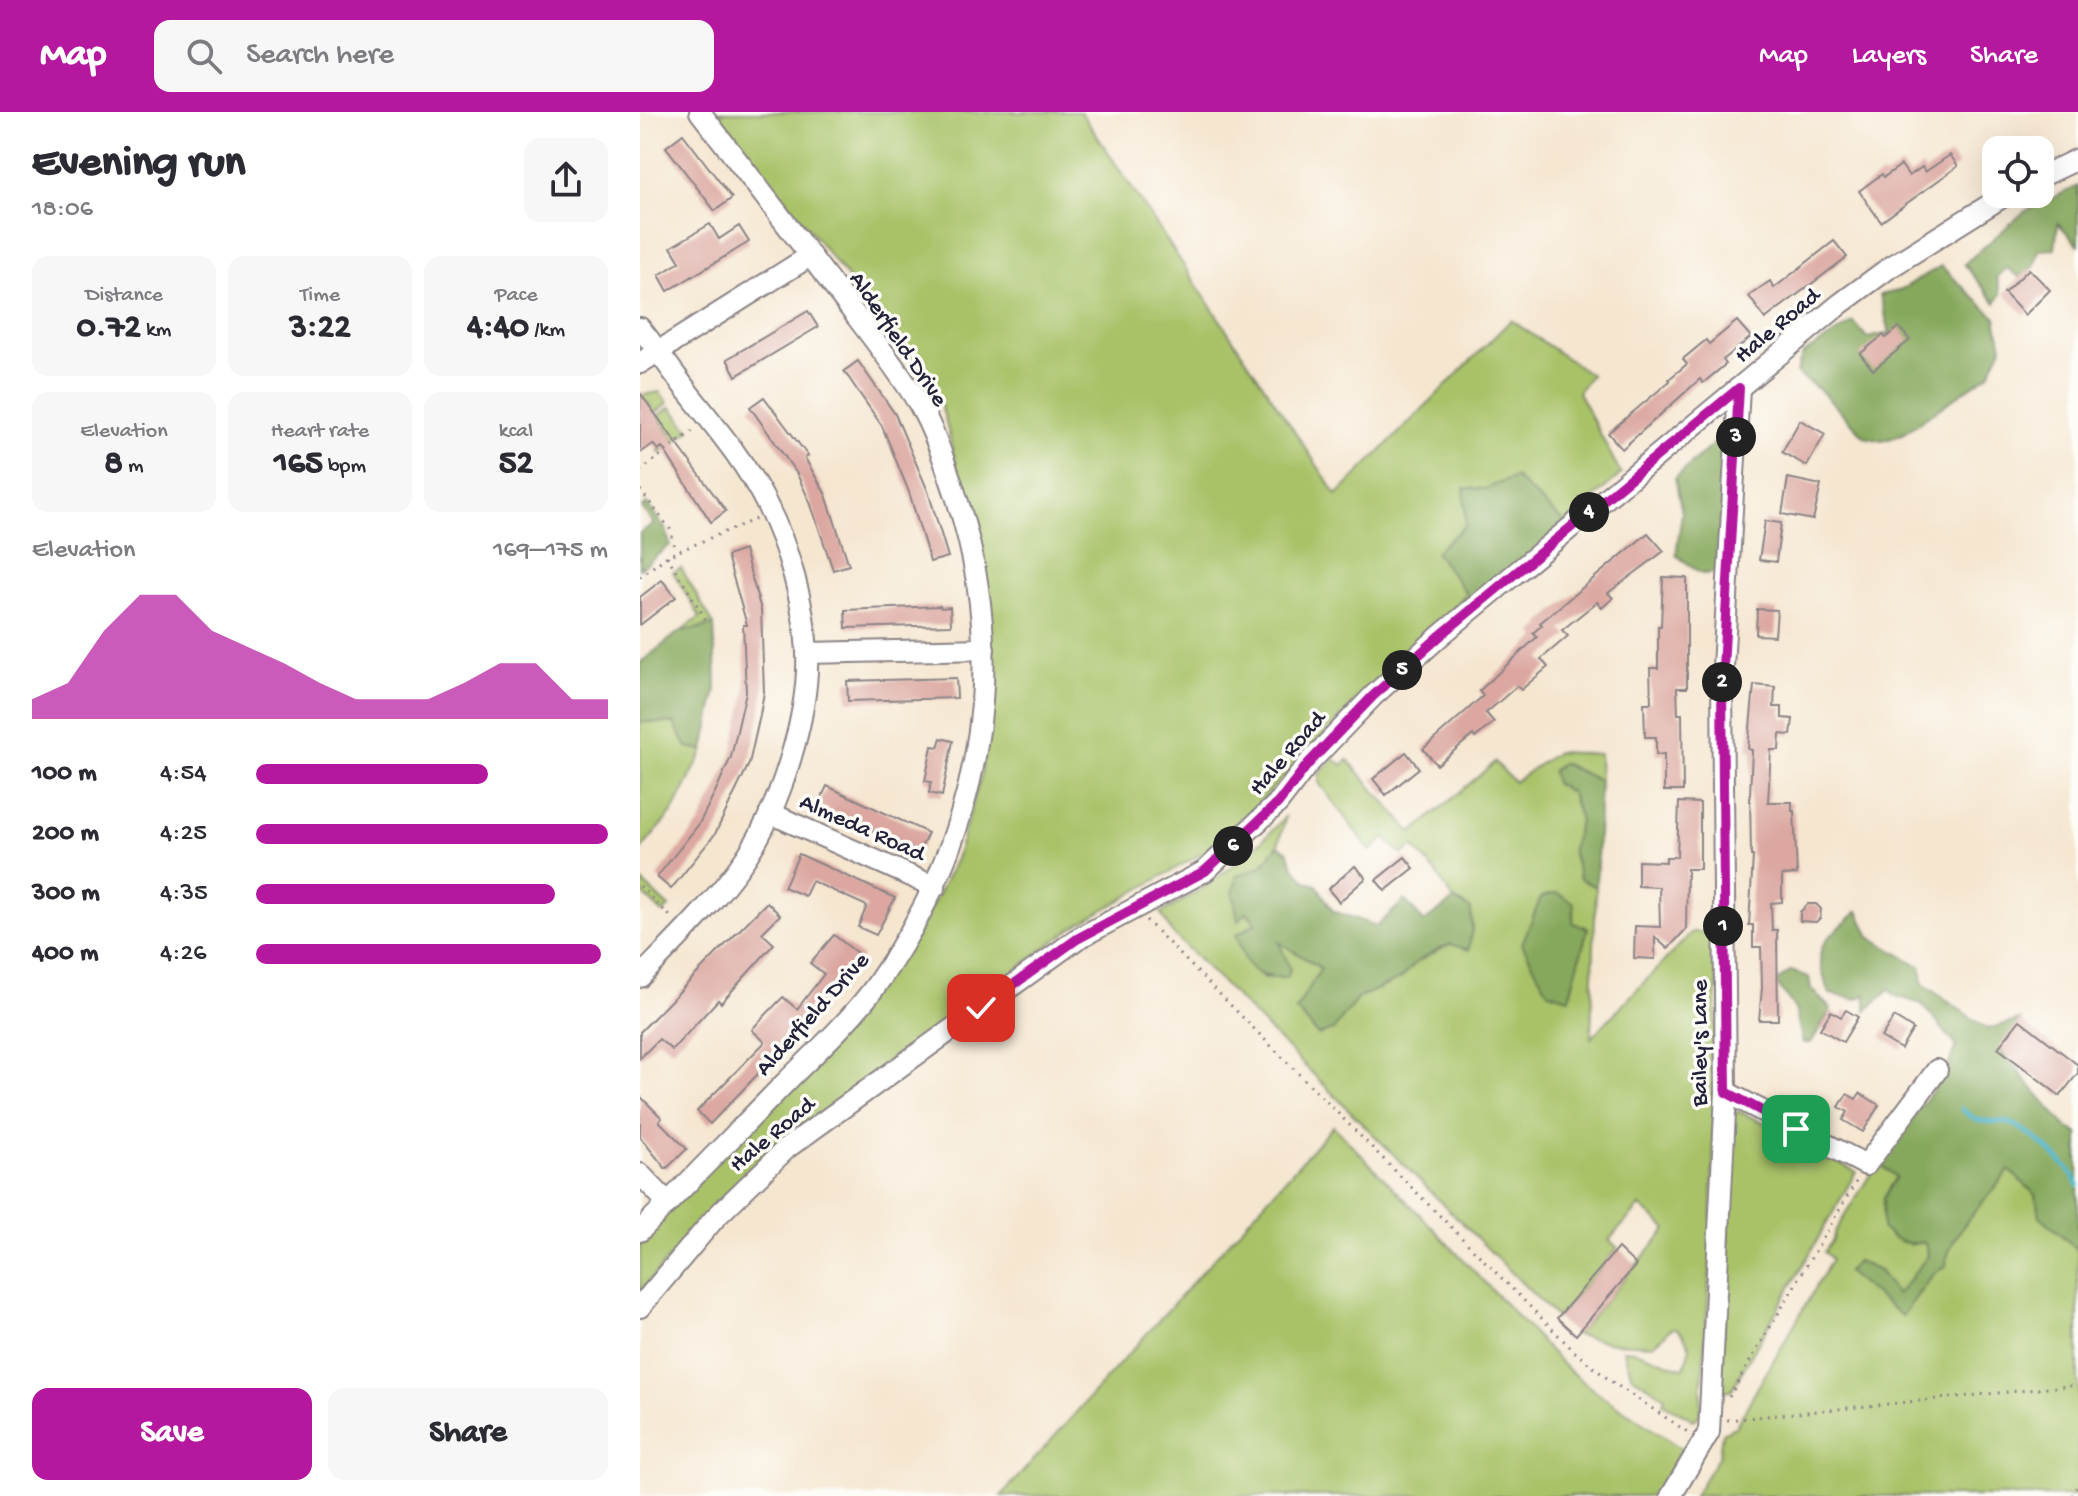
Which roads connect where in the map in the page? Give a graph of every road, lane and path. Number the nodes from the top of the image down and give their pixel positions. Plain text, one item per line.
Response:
1 (700, 112) edge
2 (2078, 159) edge
3 (2054, 170) edge
4 (1985, 208) edge
5 (810, 256) junction
6 (640, 328) edge
7 (659, 351) junction
8 (640, 363) edge
9 (1739, 388) junction
10 (710, 419) junction
11 (640, 471) edge
12 (640, 490) edge
13 (771, 513) junction
14 (676, 552) junction
15 (667, 556) junction
16 (640, 577) edge
17 (708, 623) dead end
18 (984, 649) junction
19 (807, 653) junction
20 (770, 813) junction
21 (640, 886) edge
22 (935, 887) junction
23 (1134, 909) junction
24 (685, 931) junction
25 (640, 977) edge
26 (1937, 1070) dead end
27 (1726, 1092) junction
28 (1866, 1165) junction
29 (640, 1174) edge
30 (668, 1203) junction
31 (640, 1231) edge
32 (640, 1307) edge
33 (2078, 1385) edge
34 (1709, 1432) junction
35 (2078, 1486) edge
36 (1671, 1496) edge
37 (2072, 1496) edge

1 - 5 street, Alderfield Drive
2 - 3 street
4 - 9 street, Hale Road
5 - 7 street
5 - 18 street, Alderfield Drive
6 - 7 street
7 - 8 street
7 - 10 street
9 - 23 street, Hale Road
9 - 27 street, Bailey's Lane
10 - 11 path
10 - 13 street
12 - 14 path
13 - 14 path
13 - 19 street
14 - 15 path
15 - 16 path
15 - 17 path
18 - 19 street
18 - 22 street, Alderfield Drive
19 - 20 street
20 - 22 street, Almeda Road
20 - 24 street
21 - 24 path
22 - 30 street, Alderfield Drive
23 - 32 street, Hale Road
23 - 34 path
24 - 25 street
26 - 28 street
27 - 28 street
27 - 34 street, Bailey's Lane
28 - 34 path
29 - 30 street
30 - 31 street, Alderfield Drive
33 - 34 path
34 - 36 street, Bailey's Lane
35 - 37 path

